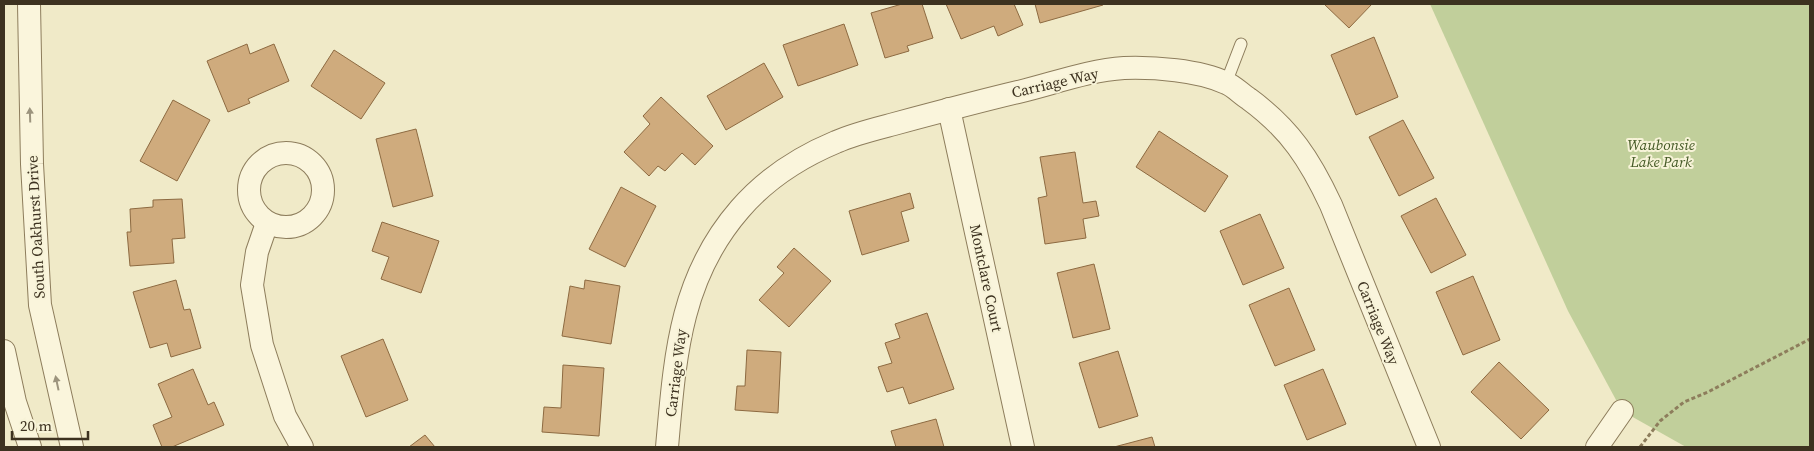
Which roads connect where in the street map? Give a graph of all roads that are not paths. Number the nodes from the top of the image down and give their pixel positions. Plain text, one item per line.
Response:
1 (29, 4) edge
2 (1242, 44) dead end
3 (1226, 82) junction
4 (949, 109) junction
5 (267, 223) dead end
6 (4, 351) edge
7 (1622, 411) dead end
8 (30, 447) edge
9 (72, 447) edge
10 (302, 447) edge
11 (667, 447) edge
12 (1023, 447) edge
13 (1429, 447) edge
14 (1597, 447) edge

9 -> 1 street, South Oakhurst Drive
2 - 3 lane
3 - 4 street, Carriage Way
3 - 13 street, Carriage Way
4 - 11 street, Carriage Way
4 - 12 street, Montclare Court
5 - 10 street
6 - 8 street
7 - 14 street

